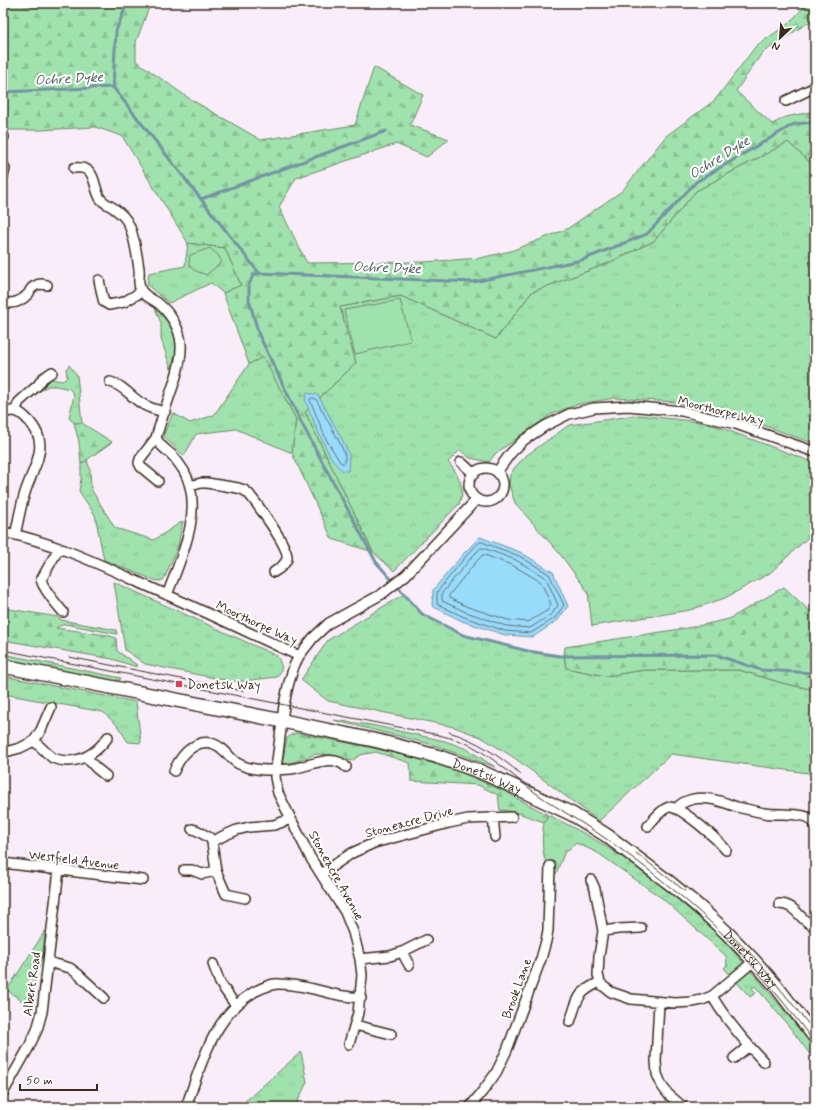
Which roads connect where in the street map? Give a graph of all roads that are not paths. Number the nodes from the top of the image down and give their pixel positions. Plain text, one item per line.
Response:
1 (815, 87) edge
2 (786, 101) dead end
3 (3, 164) edge
4 (74, 168) dead end
5 (3, 176) edge
6 (99, 280) dead end
7 (47, 284) dead end
8 (141, 292) junction
9 (3, 302) edge
10 (52, 372) dead end
11 (110, 382) dead end
12 (15, 411) junction
13 (165, 412) junction
14 (3, 414) edge
15 (156, 438) junction
16 (815, 452) edge
17 (460, 462) dead end
18 (497, 472) junction
19 (474, 474) junction
20 (158, 481) dead end
21 (190, 486) junction
22 (477, 499) junction
23 (3, 532) edge
24 (15, 534) junction
25 (59, 548) junction
26 (274, 572) dead end
27 (167, 595) junction
28 (63, 612) dead end
29 (299, 656) junction
30 (3, 666) edge
31 (51, 707) dead end
32 (283, 721) junction
33 (108, 738) dead end
34 (34, 741) junction
35 (3, 751) edge
36 (86, 757) junction
37 (346, 767) dead end
38 (276, 770) junction
39 (174, 771) dead end
40 (106, 776) dead end
41 (676, 809) junction
42 (512, 816) dead end
43 (493, 817) junction
44 (292, 819) junction
45 (815, 823) edge
46 (648, 826) dead end
47 (192, 829) dead end
48 (495, 837) dead end
49 (212, 842) junction
50 (726, 850) dead end
51 (3, 864) edge
52 (550, 866) dead end
53 (58, 870) junction
54 (184, 870) dead end
55 (216, 871) junction
56 (321, 874) junction
57 (142, 880) dead end
58 (592, 880) dead end
59 (245, 898) dead end
60 (779, 904) dead end
61 (815, 926) edge
62 (641, 928) dead end
63 (603, 931) junction
64 (426, 940) dead end
65 (402, 952) junction
66 (360, 959) junction
67 (754, 961) junction
68 (48, 962) junction
69 (213, 964) dead end
70 (409, 965) dead end
71 (600, 982) junction
72 (712, 996) junction
73 (104, 998) dead end
74 (361, 998) junction
75 (659, 1002) junction
76 (236, 1006) junction
77 (570, 1022) dead end
78 (355, 1025) junction
79 (391, 1034) dead end
80 (815, 1037) edge
81 (349, 1044) dead end
82 (749, 1046) junction
83 (734, 1058) dead end
84 (764, 1062) dead end
85 (3, 1093) edge
86 (186, 1107) edge
87 (470, 1107) edge
88 (684, 1107) edge

1 - 2 street
3 - 5 street
4 - 8 street
6 - 8 street
7 - 9 street
8 - 13 street
10 - 12 street
11 - 13 street
12 - 14 street
12 - 24 street
13 - 15 street
15 - 20 street
15 - 21 street
16 - 18 street, Moorthorpe Way
17 - 19 street
18 - 19 street
18 - 22 street
19 - 22 street
21 - 26 street
21 - 27 street
22 - 29 street, Moorthorpe Way
23 - 24 street, Moorthorpe Way
24 - 25 street, Moorthorpe Way
25 - 27 street, Moorthorpe Way
25 - 28 street
27 - 29 street, Moorthorpe Way
29 - 32 street, Stoneacre Avenue
30 - 32 street, Donetsk Way
31 - 34 street
32 - 38 street, Stoneacre Avenue
32 - 67 street, Donetsk Way
33 - 36 street
34 - 35 street
34 - 36 street
36 - 40 street
37 - 38 street
38 - 39 street
38 - 44 street, Stoneacre Avenue
41 - 45 street
41 - 46 street
41 - 50 street
42 - 43 street, Stoneacre Drive
43 - 48 street
43 - 56 street, Stoneacre Drive
44 - 49 street
44 - 56 street, Stoneacre Avenue
47 - 49 street
49 - 55 street
51 - 53 street, Westfield Avenue
52 - 87 street, Brook Lane
53 - 57 street, Westfield Avenue
53 - 68 street, Albert Road
54 - 55 street
55 - 59 street
56 - 66 street, Stoneacre Avenue
58 - 63 street
60 - 61 street
62 - 63 street
63 - 71 street
64 - 65 street
65 - 66 street
65 - 70 street
66 - 74 street, Stoneacre Avenue
67 - 72 street
67 - 80 street, Donetsk Way
68 - 73 street
68 - 85 street, Albert Road
69 - 76 street
71 - 75 street
71 - 77 street
72 - 75 street
72 - 82 street
74 - 76 street
74 - 78 street, Stoneacre Avenue
75 - 88 street
76 - 86 street
78 - 79 street
78 - 81 street, Stoneacre Avenue
82 - 83 street
82 - 84 street

